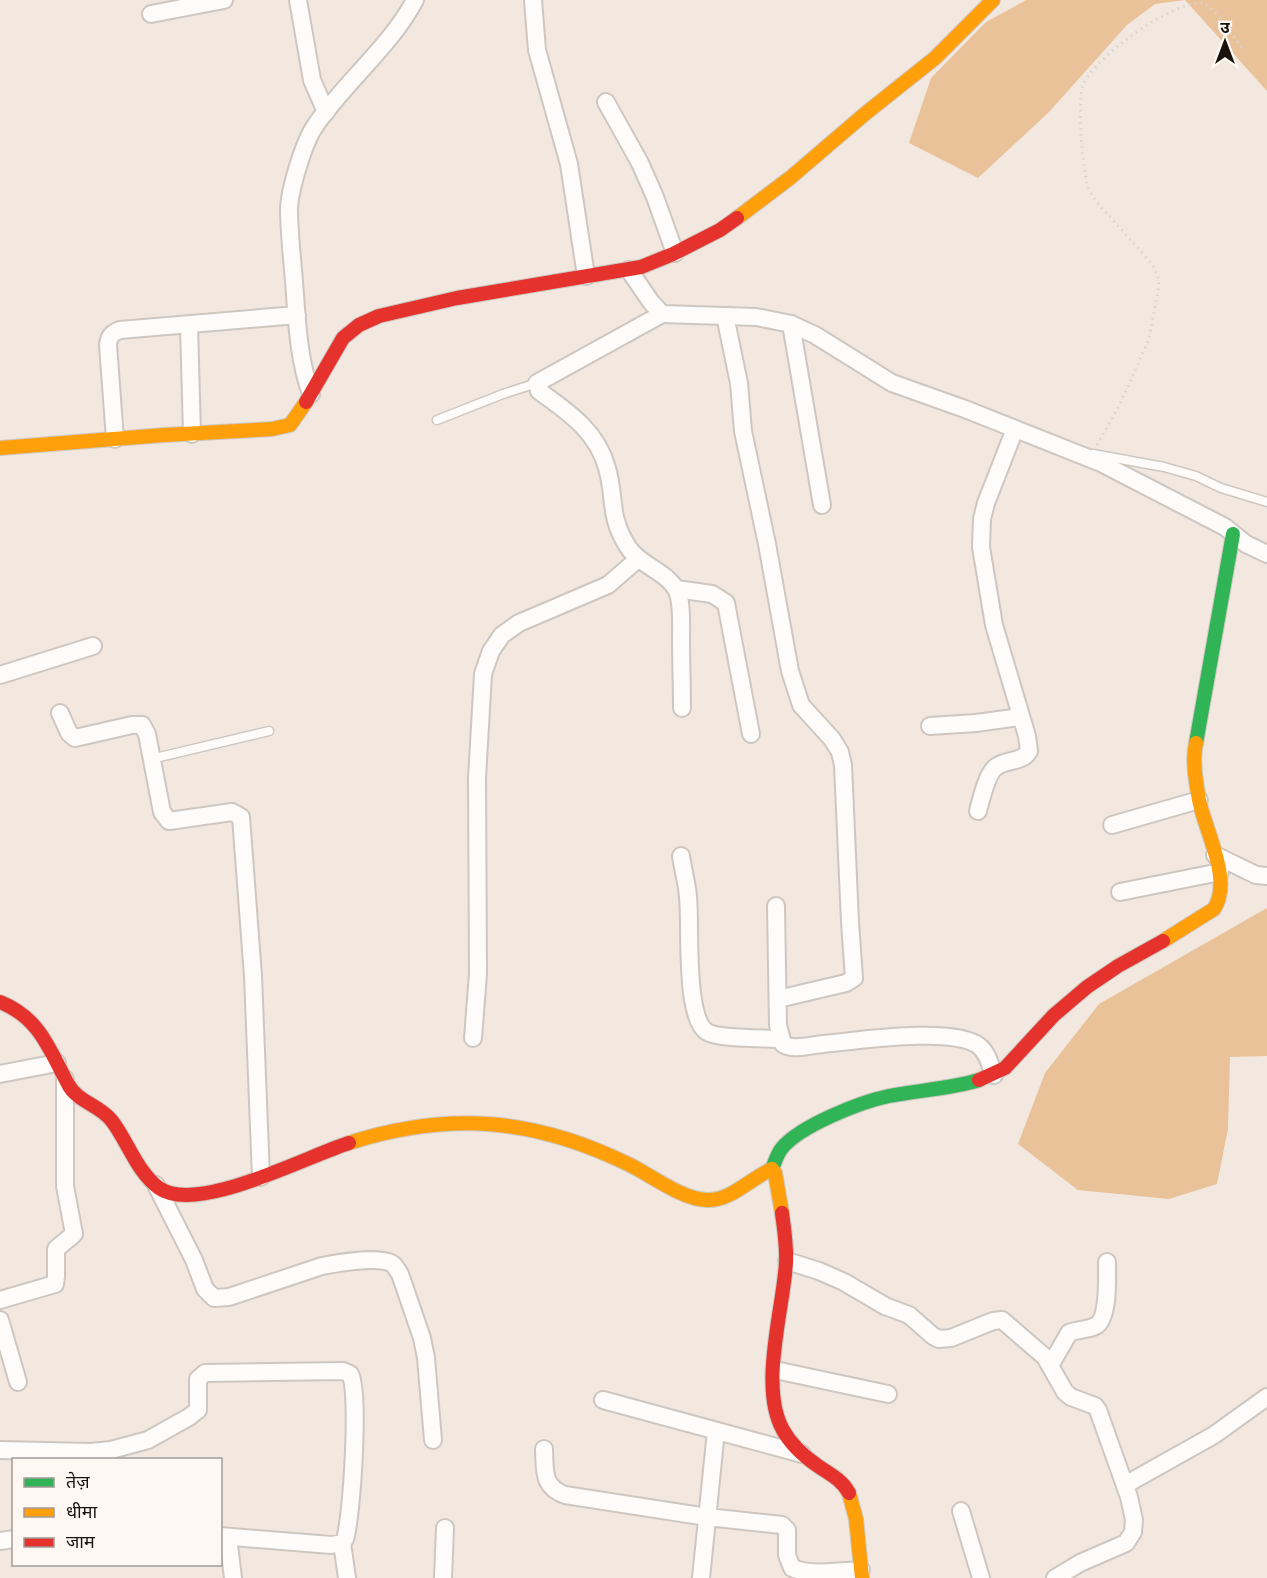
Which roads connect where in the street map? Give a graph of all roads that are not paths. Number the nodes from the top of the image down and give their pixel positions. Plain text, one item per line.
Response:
1 (224, 0) edge
2 (298, 0) edge
3 (415, 0) edge
4 (533, 0) edge
5 (993, 0) edge
6 (152, 14) dead end
7 (606, 102) dead end
8 (326, 111) junction
9 (675, 253) junction
10 (629, 270) junction
11 (586, 276) junction
12 (652, 302) junction
13 (297, 315) junction
14 (725, 316) junction
15 (791, 324) junction
16 (189, 326) junction
17 (537, 383) junction
18 (311, 394) junction
19 (437, 420) dead end
20 (1015, 429) junction
21 (192, 434) junction
22 (115, 439) junction
23 (0, 448) edge
24 (1072, 451) junction
25 (1267, 502) edge
26 (822, 505) dead end
27 (1233, 534) junction
28 (1267, 554) edge
29 (638, 559) junction
30 (676, 589) junction
31 (93, 646) dead end
32 (0, 675) edge
33 (682, 708) dead end
34 (60, 713) dead end
35 (1020, 717) junction
36 (930, 726) dead end
37 (269, 731) dead end
38 (751, 734) dead end
39 (151, 759) junction
40 (1199, 800) junction
41 (978, 811) dead end
42 (1112, 825) dead end
43 (1215, 855) junction
44 (681, 856) dead end
45 (1220, 872) junction
46 (1267, 876) edge
47 (1120, 892) dead end
48 (776, 906) dead end
49 (778, 999) junction
50 (0, 1002) edge
51 (473, 1038) dead end
52 (780, 1039) junction
53 (57, 1063) junction
54 (0, 1074) edge
55 (994, 1075) junction
56 (65, 1079) junction
57 (772, 1169) junction
58 (261, 1178) junction
59 (156, 1185) junction
60 (786, 1261) junction
61 (1107, 1262) dead end
62 (0, 1300) edge
63 (0, 1320) edge
64 (1051, 1364) junction
65 (775, 1370) junction
66 (18, 1382) dead end
67 (888, 1394) dead end
68 (1267, 1397) edge
69 (603, 1400) dead end
70 (716, 1431) junction
71 (433, 1440) dead end
72 (544, 1449) dead end
73 (0, 1450) edge
74 (117, 1453) edge
75 (803, 1454) junction
76 (1125, 1485) junction
77 (961, 1511) dead end
78 (706, 1517) junction
79 (445, 1528) dead end
80 (224, 1536) edge
81 (342, 1543) junction
82 (861, 1574) edge
83 (233, 1578) edge
84 (347, 1578) edge
85 (443, 1578) edge
86 (701, 1578) edge
87 (981, 1578) edge
88 (1055, 1578) edge

1 - 6 street
2 - 8 street
3 - 8 street
4 - 11 street
5 - 9 street
7 - 9 street
8 - 13 street
9 - 10 street
10 - 11 street
10 - 12 street
11 - 18 street
12 - 14 street
12 - 17 street
13 - 16 street
13 - 18 street
14 - 15 street
14 - 49 street
15 - 20 street
15 - 26 street
16 - 21 street
16 - 22 street
17 - 19 lane
17 - 29 street
18 - 21 street
20 - 24 street
20 - 35 street
21 - 22 street
22 - 23 street
24 - 25 lane
24 - 27 street
27 - 28 street
27 - 40 street
29 - 30 street
29 - 51 street
30 - 33 street
30 - 38 street
31 - 32 street
34 - 39 street
35 - 36 street
35 - 41 street
37 - 39 lane
39 - 58 street
40 - 42 street
40 - 43 street
43 - 45 street
43 - 46 street
44 - 52 street
45 - 47 street
45 - 55 street
48 - 49 street
49 - 52 street
50 - 53 street
52 - 55 street
53 - 54 street
53 - 56 street
55 - 57 street
56 - 59 street
56 - 62 street
57 - 58 street
57 - 60 street
58 - 59 street
59 - 71 street
60 - 64 street
60 - 65 street
61 - 64 street
63 - 66 street
64 - 76 street
65 - 67 street
65 - 75 street
68 - 76 street
69 - 70 street
70 - 75 street
70 - 78 street
72 - 78 street
73 - 74 street
74 - 81 street
75 - 82 street
76 - 88 street
77 - 87 street
78 - 82 street
78 - 86 street
79 - 85 street
80 - 81 street
80 - 83 street
81 - 84 street

